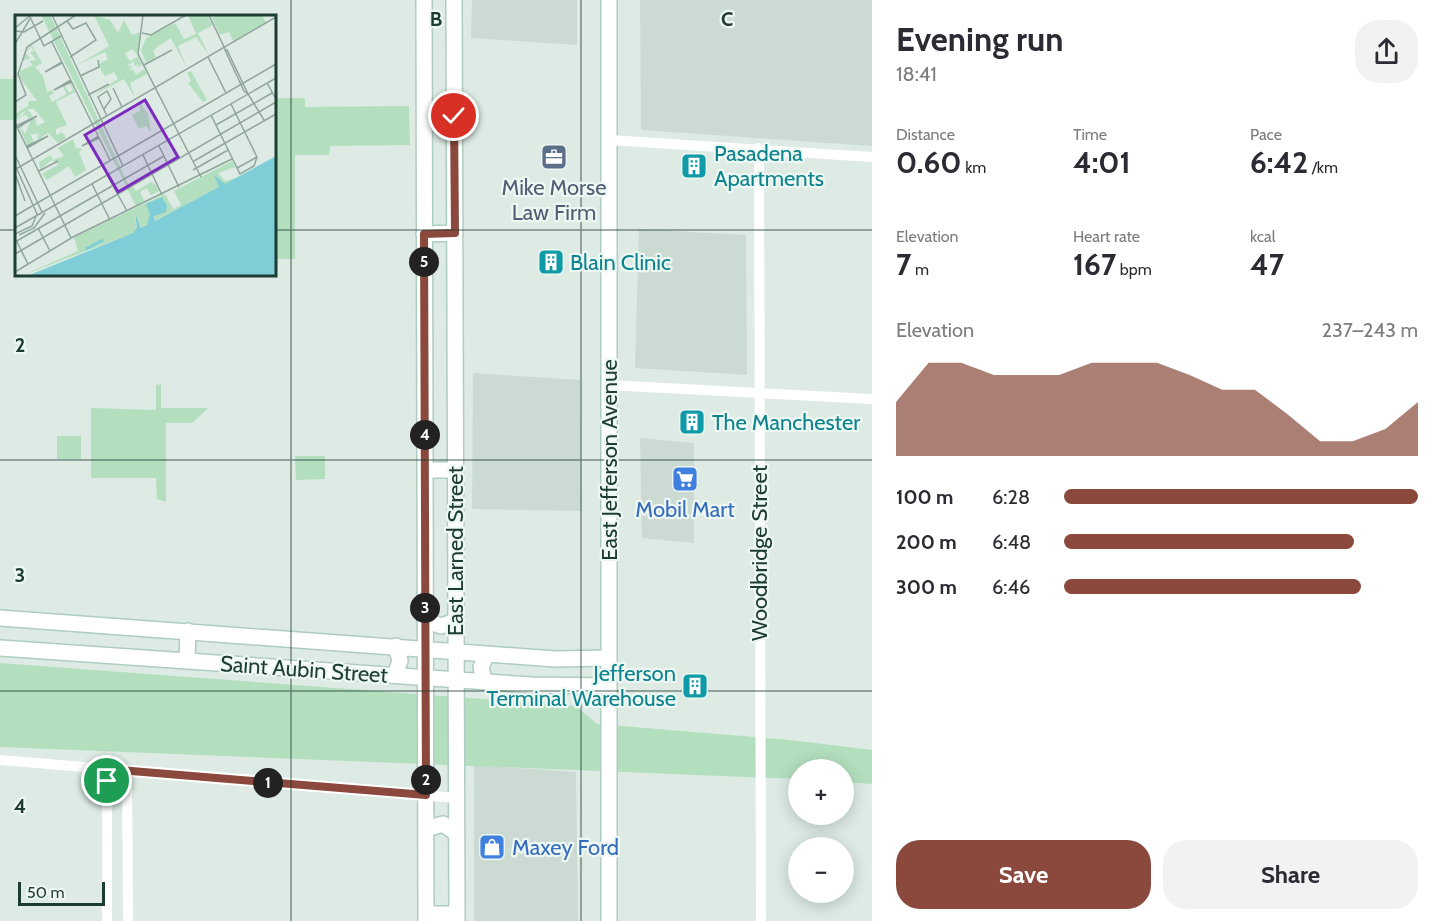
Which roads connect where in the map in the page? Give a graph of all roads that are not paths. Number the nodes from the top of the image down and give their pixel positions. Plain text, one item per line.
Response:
1 (424, 0) edge
2 (454, 0) edge
3 (609, 0) edge
4 (609, 140) junction
5 (759, 148) junction
6 (872, 157) edge
7 (455, 233) junction
8 (424, 234) junction
9 (608, 385) junction
10 (759, 393) junction
11 (872, 399) edge
12 (425, 470) junction
13 (455, 470) junction
14 (0, 618) edge
15 (425, 620) junction
16 (455, 621) junction
17 (188, 630) junction
18 (396, 646) junction
19 (0, 648) edge
20 (425, 648) junction
21 (455, 651) junction
22 (487, 654) junction
23 (564, 658) junction
24 (609, 658) junction
25 (187, 661) junction
26 (395, 675) junction
27 (425, 677) junction
28 (455, 679) junction
29 (484, 681) junction
30 (564, 684) junction
31 (609, 686) junction
32 (0, 760) edge
33 (107, 769) junction
34 (127, 770) junction
35 (426, 795) junction
36 (456, 798) junction
37 (426, 829) junction
38 (456, 832) junction
39 (107, 902) junction
40 (128, 902) junction
41 (426, 917) edge
42 (457, 917) edge
43 (107, 921) edge
44 (128, 921) edge
45 (609, 921) edge
46 (761, 921) edge

1 - 8 main road, East Larned Street
2 - 7 main road, East Larned Street
3 - 4 main road, East Jefferson Avenue
4 - 5 street
4 - 9 main road, East Jefferson Avenue
5 - 6 street
5 - 10 street, Woodbridge Street
7 - 8 main road
7 - 13 main road, East Larned Street
8 - 12 main road, East Larned Street
9 - 10 street
9 - 24 main road, East Jefferson Avenue
10 - 11 street
10 - 46 street, Woodbridge Street
12 - 13 main road
12 - 15 main road, East Larned Street
13 - 16 main road, East Larned Street
14 - 17 main road, Saint Aubin Street
15 - 16 main road
15 - 20 main road, East Larned Street
16 - 21 main road, East Larned Street
17 - 18 main road, Saint Aubin Street
17 - 25 main road
18 - 20 main road, Saint Aubin Street
18 - 26 main road
19 - 25 main road, Saint Aubin Street
20 - 21 main road, Saint Aubin Street
20 - 27 main road, East Larned Street
21 - 22 main road, Saint Aubin Street
21 - 28 main road, East Larned Street
22 - 23 main road, Saint Aubin Street
22 - 29 main road
23 - 24 main road, Saint Aubin Street
23 - 30 main road
24 - 31 main road, East Jefferson Avenue
25 - 26 main road, Saint Aubin Street
26 - 27 main road, Saint Aubin Street
27 - 28 main road, Saint Aubin Street
27 - 35 main road, East Larned Street
28 - 29 main road, Saint Aubin Street
28 - 36 main road, East Larned Street
29 - 30 main road, Saint Aubin Street
30 - 31 main road, Saint Aubin Street
31 - 45 main road, East Jefferson Avenue
32 - 33 street
33 - 34 street
33 - 39 street
34 - 35 street
34 - 40 street
35 - 36 street
35 - 37 main road, East Larned Street
36 - 38 main road, East Larned Street
37 - 38 main road
37 - 41 main road, East Larned Street
38 - 42 main road, East Larned Street
39 - 40 street
39 - 43 street
40 - 44 street
41 - 42 main road

